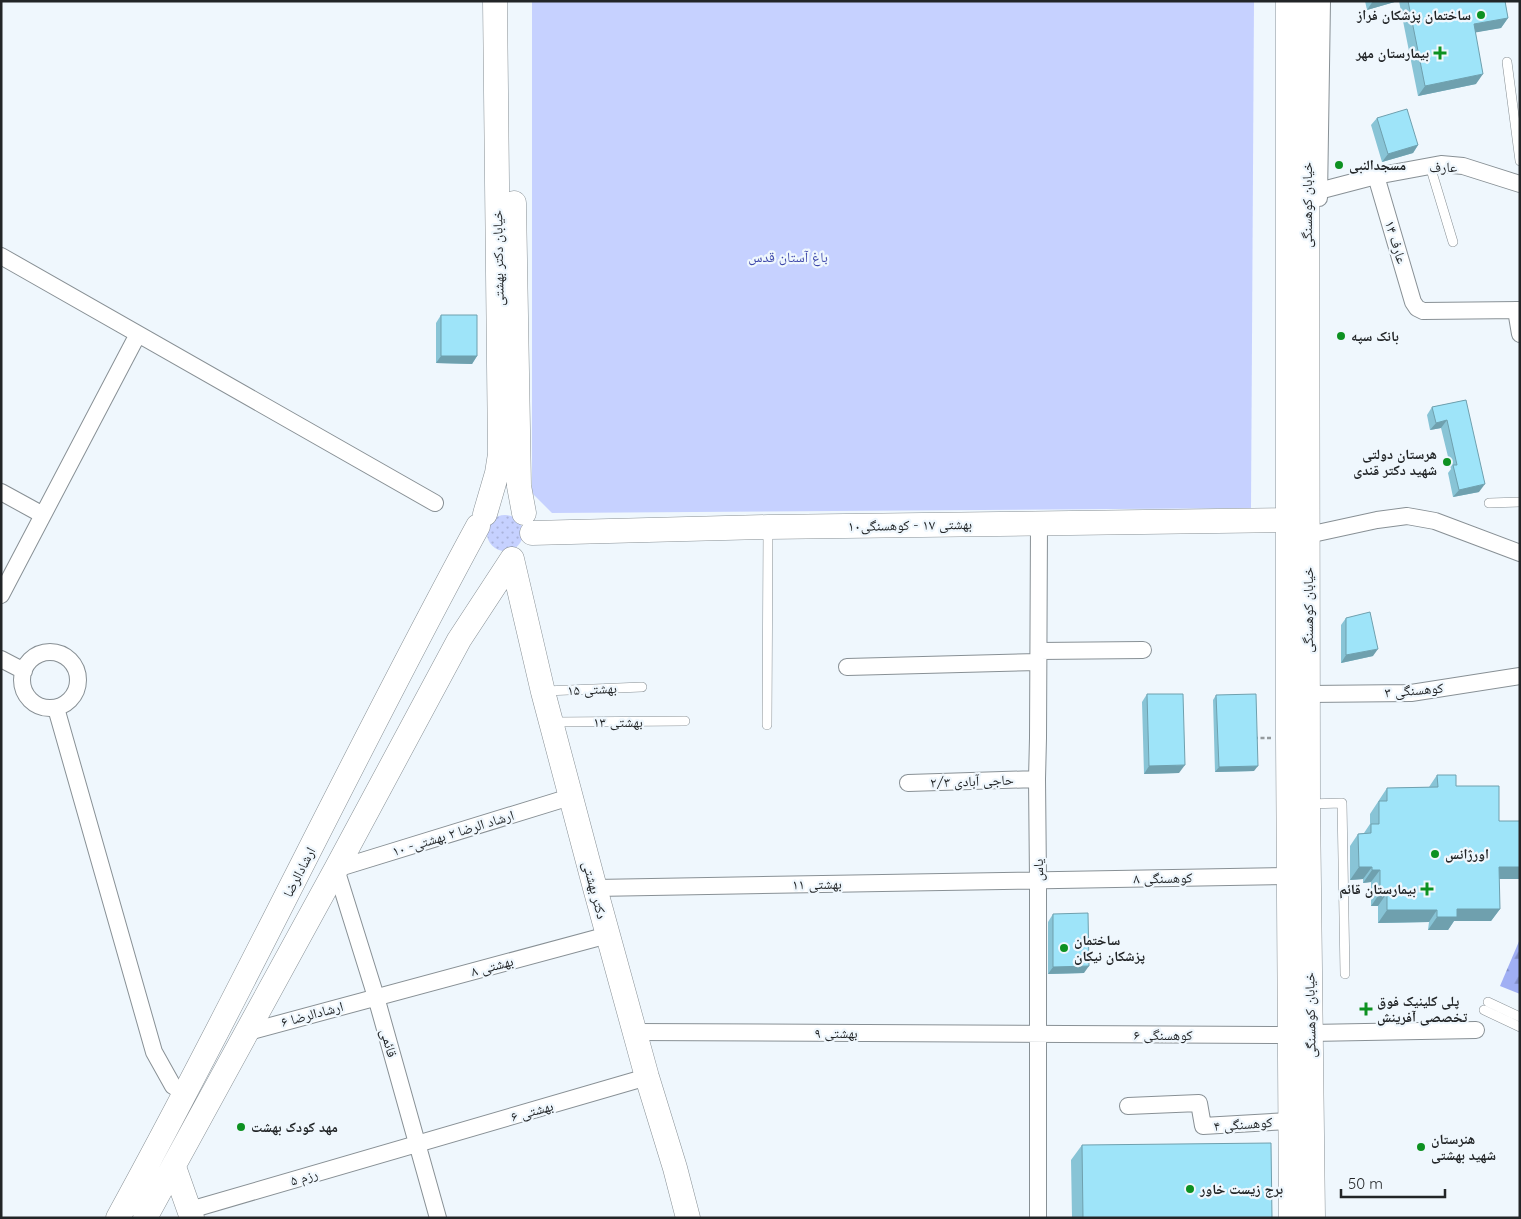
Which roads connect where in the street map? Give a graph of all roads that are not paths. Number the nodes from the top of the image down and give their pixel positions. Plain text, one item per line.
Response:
1 (495, 1) edge
2 (510, 1) edge
3 (1288, 1) edge
4 (1307, 1) edge
5 (1322, 1) edge
6 (1507, 62) dead end
7 (1520, 161) edge
8 (1430, 166) junction
9 (1376, 176) junction
10 (1520, 184) edge
11 (1313, 193) junction
12 (1453, 242) dead end
13 (1, 256) edge
14 (1518, 310) edge
15 (138, 334) junction
16 (1520, 334) edge
17 (1, 492) edge
18 (1520, 502) edge
19 (435, 503) dead end
20 (1489, 503) dead end
21 (43, 515) junction
22 (482, 520) junction
23 (1288, 520) junction
24 (528, 523) junction
25 (1039, 523) junction
26 (768, 526) junction
27 (1312, 534) junction
28 (1520, 553) edge
29 (496, 556) junction
30 (1, 595) edge
31 (428, 619) junction
32 (459, 640) junction
33 (1144, 650) dead end
34 (1038, 656) junction
35 (1, 659) edge
36 (848, 667) dead end
37 (24, 671) junction
38 (1520, 676) edge
39 (642, 687) dead end
40 (542, 692) junction
41 (1308, 694) junction
42 (56, 708) junction
43 (685, 721) dead end
44 (551, 722) junction
45 (767, 725) dead end
46 (1037, 779) junction
47 (908, 783) dead end
48 (570, 797) junction
49 (1308, 804) junction
50 (336, 869) junction
51 (1288, 876) junction
52 (1038, 880) junction
53 (595, 888) junction
54 (608, 935) junction
55 (1345, 974) dead end
56 (376, 997) junction
57 (1520, 1017) edge
58 (1520, 1027) edge
59 (1476, 1030) dead end
60 (248, 1032) junction
61 (634, 1032) junction
62 (1038, 1034) junction
63 (1299, 1034) junction
64 (647, 1077) junction
65 (184, 1093) junction
66 (1128, 1106) dead end
67 (1289, 1121) junction
68 (418, 1144) junction
69 (174, 1167) junction
70 (191, 1214) edge
71 (118, 1218) edge
72 (145, 1218) edge
73 (438, 1218) edge
74 (688, 1218) edge
75 (1038, 1218) edge
76 (1291, 1218) edge
77 (1313, 1218) edge

1 - 22 street, خیابان دکتر بهشتی
2 - 24 street, خیابان دکتر بهشتی
3 - 23 street, خیابان کوهسنگی
4 - 11 street, خیابان کوهسنگی
5 - 11 street
6 - 7 lane
8 - 9 street, عارف
8 - 10 street, عارف
8 - 12 lane
9 - 11 street, عارف
9 - 14 street, عارف ۱۴
11 - 27 street, خیابان کوهسنگی
13 - 15 street
14 - 16 street
15 - 19 street
15 - 21 street
17 - 21 street
18 - 20 lane
21 - 30 street
22 - 24 street
22 - 29 street
22 - 31 street, ارشادالرضا
23 - 25 street, بهشتی ۱۷ - کوهسنگی۱۰
23 - 51 street, خیابان کوهسنگی
24 - 26 street, بهشتی ۱۷ - کوهسنگی۱۰
24 - 29 street
25 - 26 street, بهشتی ۱۷ - کوهسنگی۱۰
25 - 34 street, یاس
26 - 45 lane
27 - 28 street
27 - 41 street, خیابان کوهسنگی
29 - 32 street
29 - 40 street, دکتر بهشتی
31 - 32 street
31 - 65 street, ارشادالرضا
32 - 50 street
33 - 34 street
34 - 36 street
34 - 46 street, یاس
35 - 37 street
37 - 42 street
37 - 42 street
38 - 41 street, کوهسنگی ۳
39 - 40 lane, بهشتی ۱۵
40 - 44 street, دکتر بهشتی
41 - 49 street, خیابان کوهسنگی
42 - 65 street
43 - 44 lane, بهشتی ۱۳
44 - 48 street, دکتر بهشتی
46 - 47 street, حاجی آبادی ۲/۳
46 - 52 street, یاس
48 - 50 street, ارشاد الرضا ۲ بهشتی- ۱۰
48 - 53 street, دکتر بهشتی
49 - 55 lane
49 - 63 street, خیابان کوهسنگی
50 - 56 street, قائمی
50 - 60 street
51 - 52 street, کوهسنگی ۸
51 - 63 street, خیابان کوهسنگی
52 - 53 street, بهشتی ۱۱
52 - 62 street, یاس
53 - 54 street, دکتر بهشتی
54 - 56 street, بهشتی ۸
54 - 61 street, دکتر بهشتی
56 - 60 street, ارشادالرضا ۶
56 - 68 street, قائمی
57 - 58 lane
59 - 63 street, کوهسنگی ۶
60 - 69 street
61 - 62 street, بهشتی ۹
61 - 64 street, دکتر بهشتی
62 - 63 street, کوهسنگی ۶
62 - 75 street, یاس
63 - 67 street, خیابان کوهسنگی
63 - 77 street, خیابان کوهسنگی
64 - 68 street, بهشتی ۶
64 - 74 street, دکتر بهشتی
65 - 71 street, ارشادالرضا
66 - 67 street, کوهسنگی ۴
67 - 76 street, خیابان کوهسنگی
68 - 70 street, رزم ۵
68 - 73 street, قائمی
69 - 70 street
69 - 72 street

